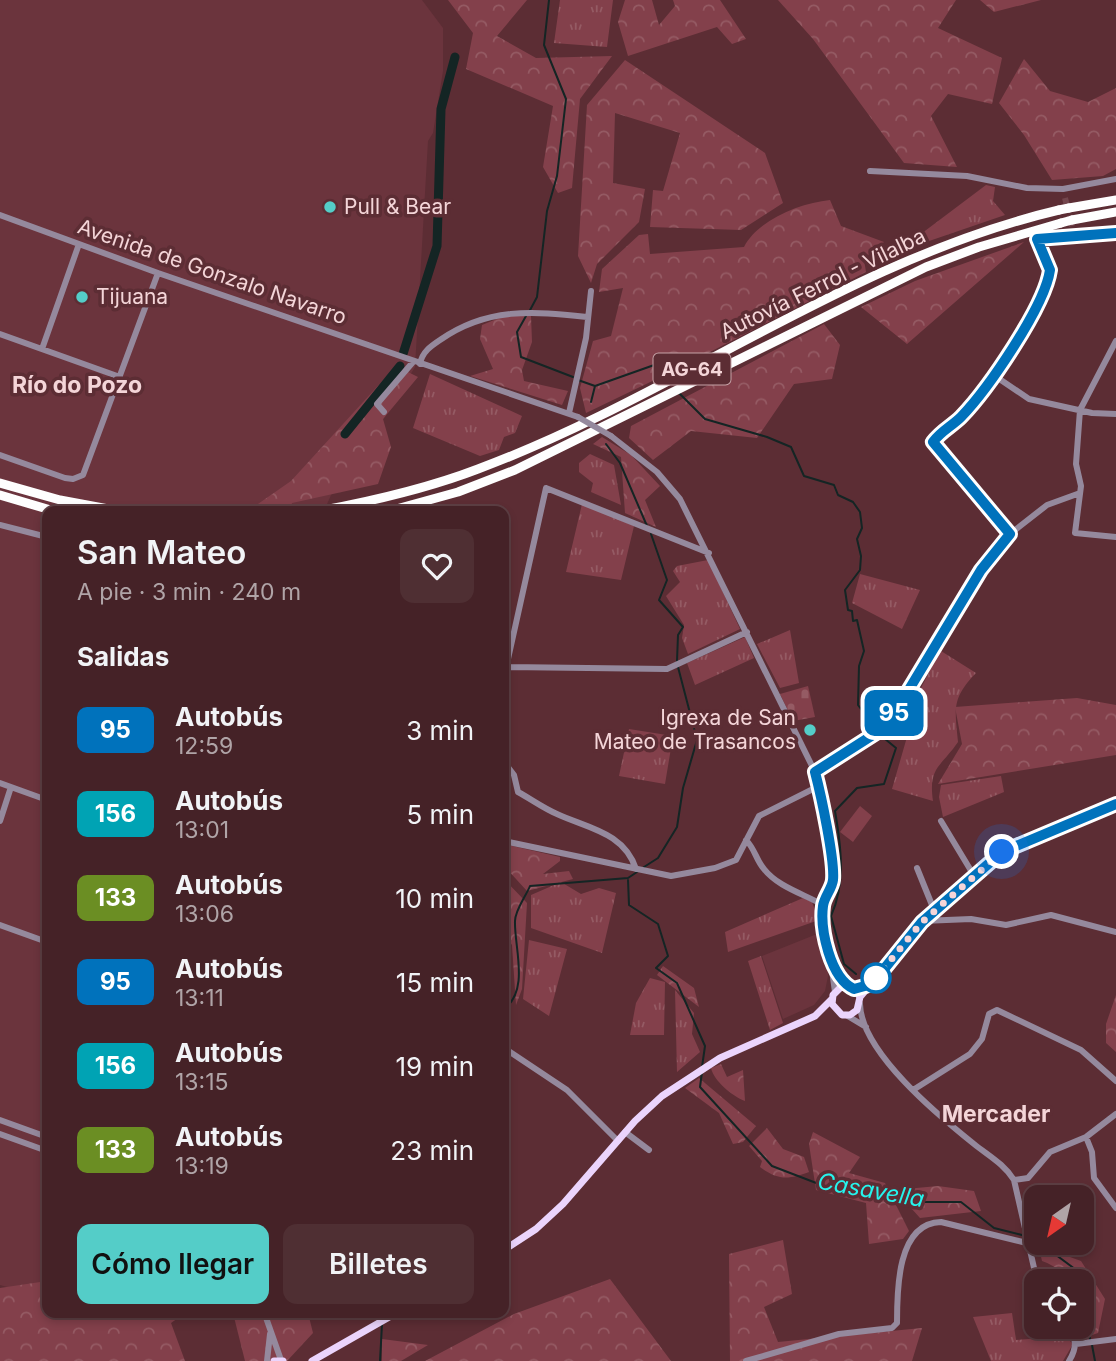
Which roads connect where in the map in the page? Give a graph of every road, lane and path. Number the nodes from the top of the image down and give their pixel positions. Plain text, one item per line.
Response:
1 (870, 170) dead end
2 (1116, 178) edge
3 (1063, 189) junction
4 (1065, 198) tunnel mouth
5 (1116, 200) edge
6 (1116, 212) edge
7 (0, 215) edge
8 (1072, 223) junction
9 (1116, 233) edge
10 (1072, 236) junction
11 (79, 244) junction
12 (158, 273) junction
13 (592, 292) dead end
14 (587, 317) junction
15 (0, 334) edge
16 (1116, 341) edge
17 (43, 349) junction
18 (412, 362) junction
19 (420, 364) junction
20 (995, 376) junction
21 (120, 377) junction
22 (1080, 410) junction
23 (384, 412) dead end
24 (569, 412) junction
25 (1116, 414) edge
26 (0, 455) edge
27 (0, 483) edge
28 (1080, 493) junction
29 (0, 497) edge
30 (92, 506) edge
31 (346, 506) edge
32 (407, 506) edge
33 (42, 508) edge
34 (0, 525) edge
35 (1010, 534) junction
36 (42, 536) edge
37 (1116, 537) edge
38 (709, 553) junction
39 (747, 632) junction
40 (509, 650) edge
41 (509, 667) edge
42 (509, 768) edge
43 (815, 772) junction
44 (0, 783) edge
45 (819, 786) junction
46 (11, 787) junction
47 (42, 798) edge
48 (1116, 804) edge
49 (0, 821) edge
50 (941, 821) dead end
51 (746, 840) junction
52 (509, 842) edge
53 (917, 869) dead end
54 (639, 870) junction
55 (973, 874) junction
56 (823, 905) junction
57 (934, 910) junction
58 (922, 922) junction
59 (0, 925) edge
60 (1116, 932) edge
61 (42, 940) edge
62 (834, 967) junction
63 (872, 984) junction
64 (852, 988) junction
65 (833, 995) junction
66 (860, 1000) junction
67 (837, 1013) junction
68 (815, 1016) junction
69 (846, 1016) junction
70 (867, 1028) junction
71 (509, 1051) edge
72 (1116, 1081) edge
73 (913, 1090) junction
74 (1116, 1114) edge
75 (0, 1120) edge
76 (625, 1132) junction
77 (0, 1134) edge
78 (42, 1135) edge
79 (1086, 1137) junction
80 (618, 1141) junction
81 (42, 1149) edge
82 (649, 1150) dead end
83 (1014, 1180) junction
84 (1116, 1208) edge
85 (1024, 1228) edge
86 (1024, 1242) edge
87 (509, 1247) edge
88 (266, 1318) edge
89 (387, 1318) edge
90 (270, 1332) junction
91 (1074, 1339) edge
92 (1116, 1339) edge
93 (1076, 1344) junction
94 (267, 1361) edge
95 (274, 1361) edge
96 (282, 1361) edge
97 (312, 1361) edge
98 (746, 1361) edge
99 (1069, 1361) edge

1 - 3 street
2 - 3 street
3 - 4 street
5 - 31 highway, Autovía Ferrol - Vilalba / AG-64, bridge
6 - 8 highway, Autovía Ferrol - Vilalba / AG-64
7 - 11 street, Avenida de Gonzalo Navarro
8 - 10 street
8 - 32 highway, Autovía Ferrol - Vilalba / AG-64, bridge
9 - 10 street
10 - 20 street
11 - 12 street, Avenida de Gonzalo Navarro
11 - 17 street
12 - 18 street, Avenida de Gonzalo Navarro
12 - 21 street
13 - 14 street
14 - 19 street
14 - 24 street
15 - 17 street
16 - 22 street
17 - 21 street
18 - 19 street, Avenida de Gonzalo Navarro
18 - 23 street
19 - 24 street, Avenida de Gonzalo Navarro
20 - 22 street
20 - 35 street
21 - 26 street
22 - 25 street
22 - 28 street
24 - 38 street, Avenida de Gonzalo Navarro, bridge
27 - 30 highway
28 - 35 street
28 - 37 street
29 - 33 highway
34 - 36 street
35 - 43 street
38 - 39 street, Avenida de Gonzalo Navarro
38 - 40 street
39 - 41 street
39 - 43 street, Avenida de Gonzalo Navarro
42 - 54 street
43 - 45 street, Avenida de Gonzalo Navarro
44 - 46 street
45 - 51 street
45 - 56 street, Avenida de Gonzalo Navarro
46 - 47 street
46 - 49 street
48 - 55 main road
50 - 55 street
51 - 54 street
51 - 56 street
52 - 54 street
53 - 57 street
55 - 57 main road
56 - 62 street
57 - 58 main road
58 - 60 street
58 - 63 main road
59 - 61 street
62 - 64 street
62 - 65 street
63 - 64 main road
63 - 66 main road
64 - 65 main road
64 - 66 main road
65 - 67 main road
65 - 68 main road
66 - 69 main road
66 - 70 street
67 - 68 main road
67 - 69 main road
68 - 76 main road
69 - 70 street
70 - 73 street
71 - 80 street
72 - 73 street
73 - 83 street
74 - 79 street
75 - 78 street
76 - 80 main road
76 - 82 street
77 - 81 street
79 - 83 street
79 - 84 street
80 - 87 main road
83 - 85 street
86 - 98 street
88 - 90 street
89 - 97 main road
90 - 94 street
90 - 96 street
91 - 93 street
92 - 93 street
93 - 99 street
95 - 96 main road

